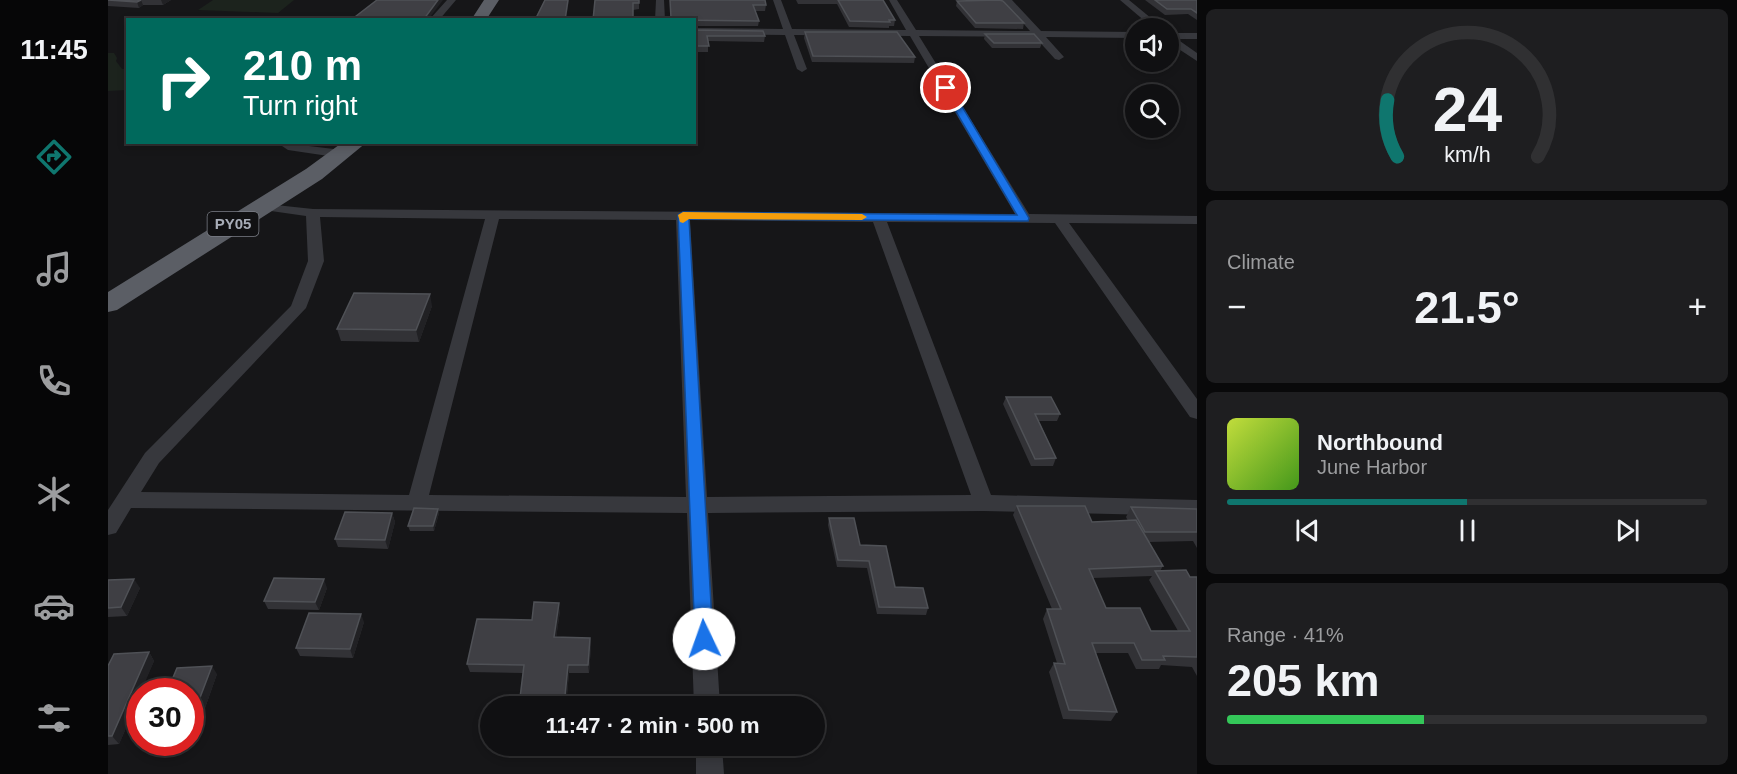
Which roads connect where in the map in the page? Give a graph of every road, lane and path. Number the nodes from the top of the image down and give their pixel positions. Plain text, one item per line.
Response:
1 (452, 0) edge
2 (492, 0) edge
3 (660, 0) edge
4 (777, 0) edge
5 (893, 0) edge
6 (1007, 0) edge
7 (1124, 0) edge
8 (435, 18) edge
9 (479, 18) edge
10 (660, 18) edge
11 (1146, 18) edge
12 (696, 31) edge
13 (789, 32) junction
14 (913, 32) junction
15 (1039, 34) junction
16 (1125, 35) edge
17 (1179, 36) edge
18 (1197, 36) edge
19 (1179, 44) edge
20 (1059, 57) dead end
21 (1197, 58) edge
22 (802, 69) dead end
23 (285, 144) edge
24 (350, 148) edge
25 (262, 206) junction
26 (313, 213) junction
27 (493, 214) junction
28 (683, 215) junction
29 (878, 217) junction
30 (1024, 218) junction
31 (1059, 219) junction
32 (1197, 220) edge
33 (108, 304) edge
34 (1197, 413) edge
35 (125, 500) junction
36 (417, 502) junction
37 (984, 503) junction
38 (697, 505) junction
39 (1197, 508) edge
40 (108, 527) edge
41 (707, 696) edge
42 (709, 756) edge
43 (710, 774) edge

1 - 8 street
2 - 9 highway
3 - 10 street
4 - 13 street
5 - 14 street
6 - 15 street
7 - 11 street
12 - 13 street
13 - 14 street
13 - 22 street
14 - 15 street
14 - 30 street
15 - 16 street
15 - 20 street
17 - 18 street
19 - 21 street
23 - 24 street
24 - 25 highway, PY05
25 - 26 street
25 - 33 highway, PY05
26 - 27 street
26 - 35 street
27 - 28 street
27 - 36 street
28 - 29 street
28 - 38 street
29 - 30 street
29 - 37 street
30 - 31 street
31 - 32 street
31 - 34 street
35 - 36 street
35 - 40 street
36 - 38 street
37 - 38 street
37 - 39 street
38 - 41 street
42 - 43 street

